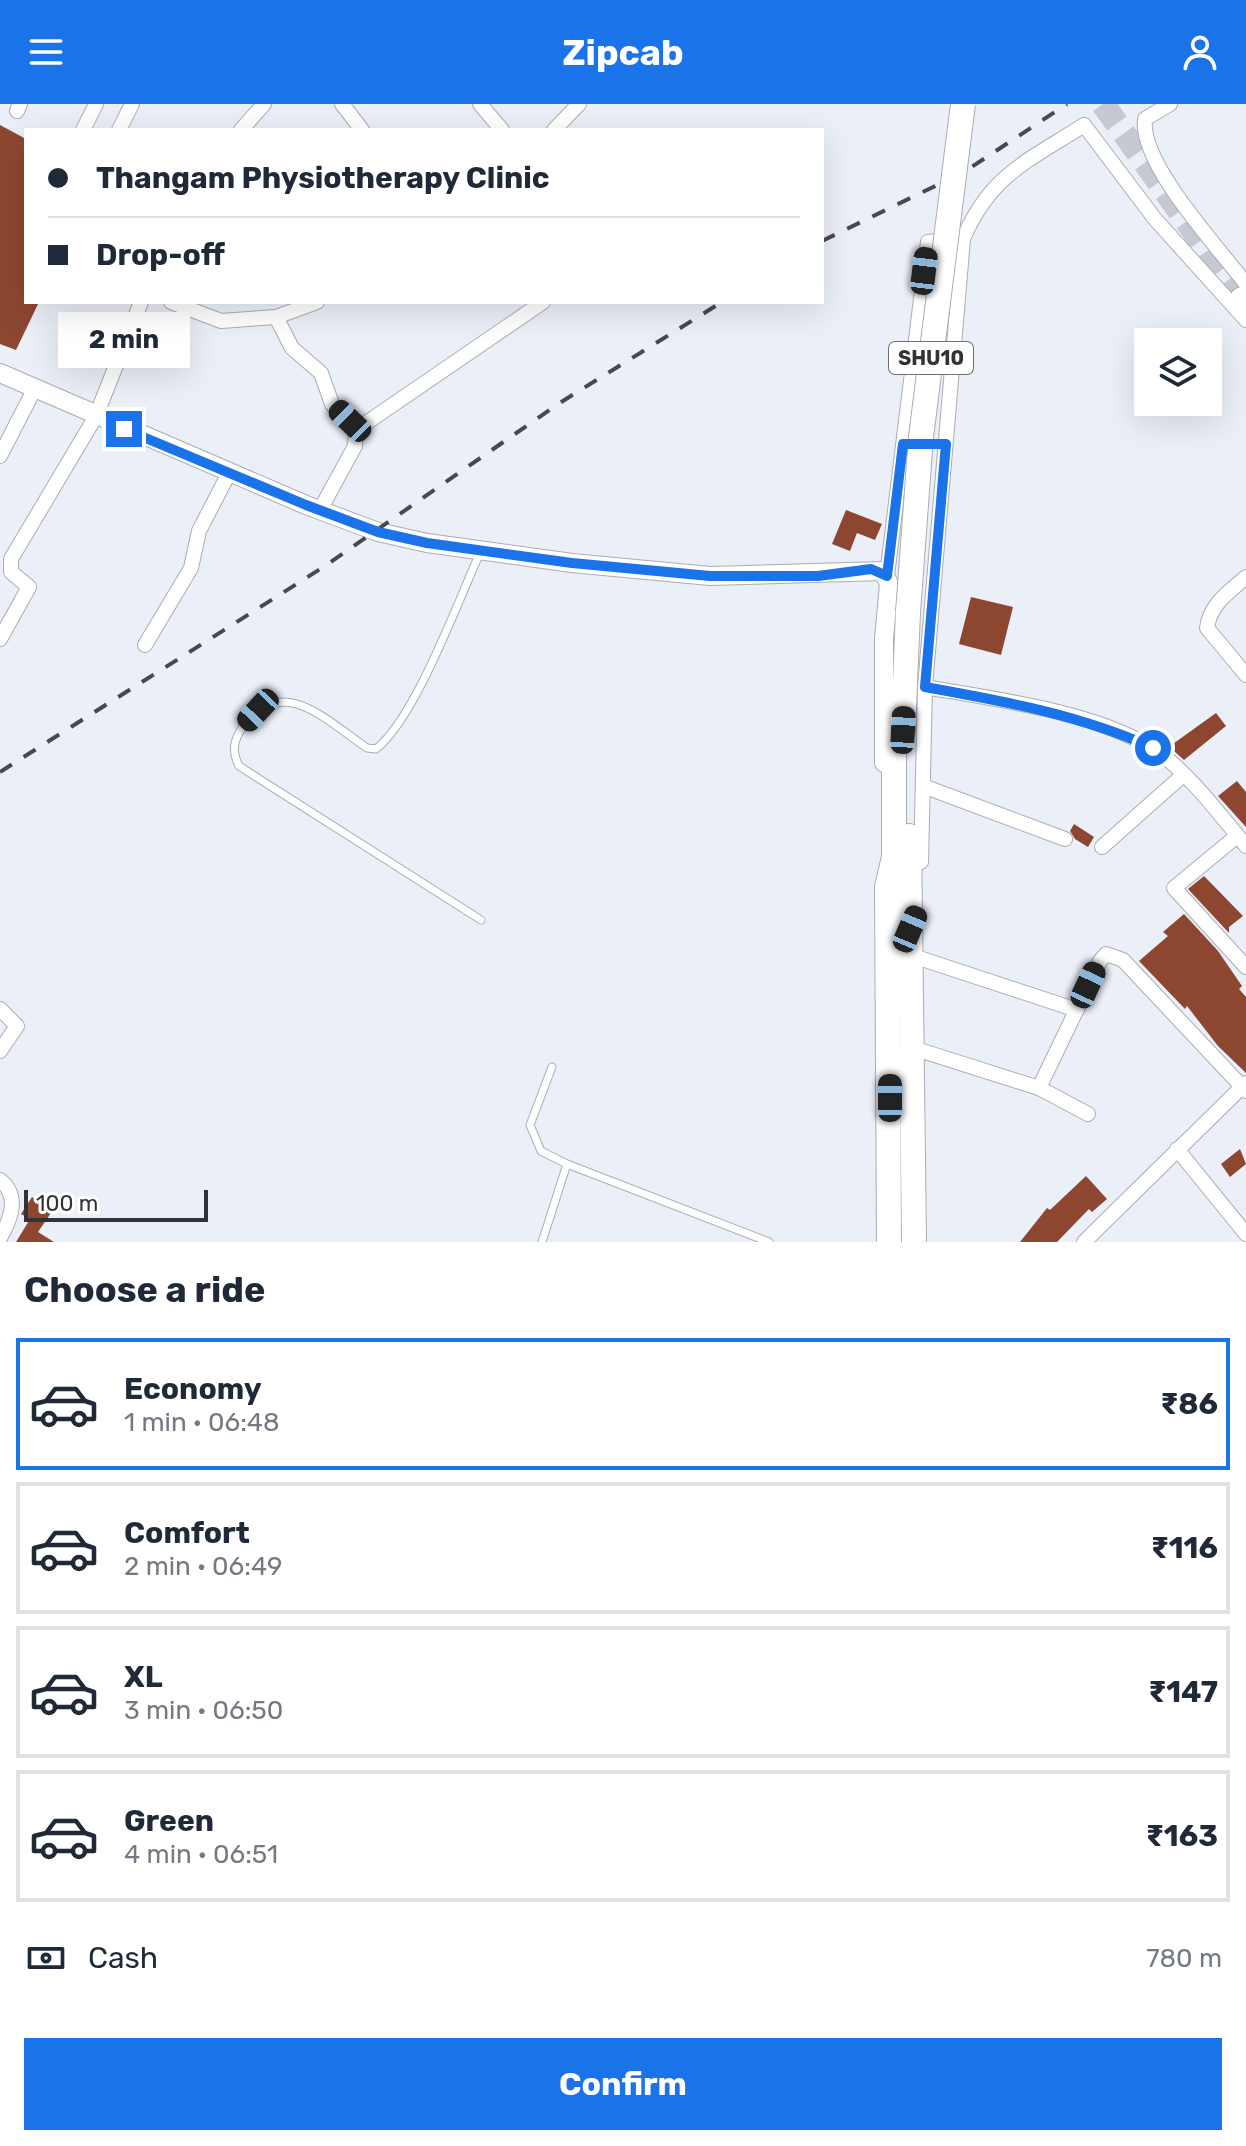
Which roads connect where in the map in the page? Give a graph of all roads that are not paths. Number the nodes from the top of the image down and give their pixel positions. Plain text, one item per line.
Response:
1 (96, 104) edge
2 (132, 104) edge
3 (264, 104) edge
4 (342, 104) edge
5 (480, 104) edge
6 (579, 104) edge
7 (963, 104) edge
8 (1170, 104) edge
9 (84, 128) edge
10 (120, 128) edge
11 (243, 128) edge
12 (360, 128) edge
13 (500, 128) edge
14 (556, 128) edge
15 (963, 239) junction
16 (1245, 302) edge
17 (140, 304) edge
18 (176, 304) edge
19 (312, 304) edge
20 (540, 304) edge
21 (276, 317) junction
22 (0, 373) edge
23 (35, 388) junction
24 (96, 416) junction
25 (356, 430) junction
26 (903, 444) junction
27 (946, 444) junction
28 (0, 456) edge
29 (229, 473) junction
30 (320, 510) junction
31 (481, 551) junction
32 (887, 576) junction
33 (1246, 577) edge
34 (0, 639) edge
35 (145, 645) dead end
36 (1246, 675) edge
37 (925, 687) junction
38 (903, 730) junction
39 (1182, 776) junction
40 (923, 786) junction
41 (1065, 839) dead end
42 (1242, 841) edge
43 (1102, 847) dead end
44 (894, 857) junction
45 (481, 920) dead end
46 (910, 929) junction
47 (910, 955) junction
48 (1246, 967) edge
49 (0, 1009) edge
50 (1077, 1010) junction
51 (913, 1048) junction
52 (0, 1051) edge
53 (552, 1067) dead end
54 (1245, 1087) edge
55 (1039, 1088) junction
56 (1088, 1114) dead end
57 (1177, 1149) junction
58 (567, 1164) junction
59 (0, 1180) edge
60 (1246, 1234) edge
61 (0, 1238) edge
62 (542, 1242) edge
63 (769, 1242) edge
64 (889, 1242) edge
65 (914, 1242) edge
66 (1084, 1242) edge

1 - 9 street
2 - 10 street
3 - 11 street
4 - 12 street
5 - 13 street
6 - 14 street
7 - 38 main road, SHU10, bridge
8 - 16 street
15 - 16 street
15 - 26 street
15 - 27 street
17 - 24 street
18 - 21 street
19 - 21 street
20 - 25 street
21 - 25 street
22 - 23 street
23 - 24 street
23 - 28 street
24 - 29 street
24 - 34 street
25 - 30 street
26 - 27 street
26 - 32 street
27 - 37 street
29 - 30 street
29 - 35 street
30 - 31 street
31 - 32 street
31 - 45 lane
32 - 44 street
33 - 36 street
37 - 39 street
37 - 40 street
38 - 44 main road, SHU10
38 - 46 main road, SHU10
39 - 42 street
39 - 43 street
40 - 41 street
40 - 46 street
42 - 48 street
44 - 64 main road, SHU10
46 - 47 main road, SHU10
47 - 50 street
47 - 51 main road, SHU10
49 - 52 street
50 - 54 street
50 - 55 street
51 - 55 street
51 - 65 main road, SHU10
53 - 58 lane
54 - 57 street
55 - 56 street
57 - 60 street
57 - 66 street
58 - 62 lane
58 - 63 lane
59 - 61 street

